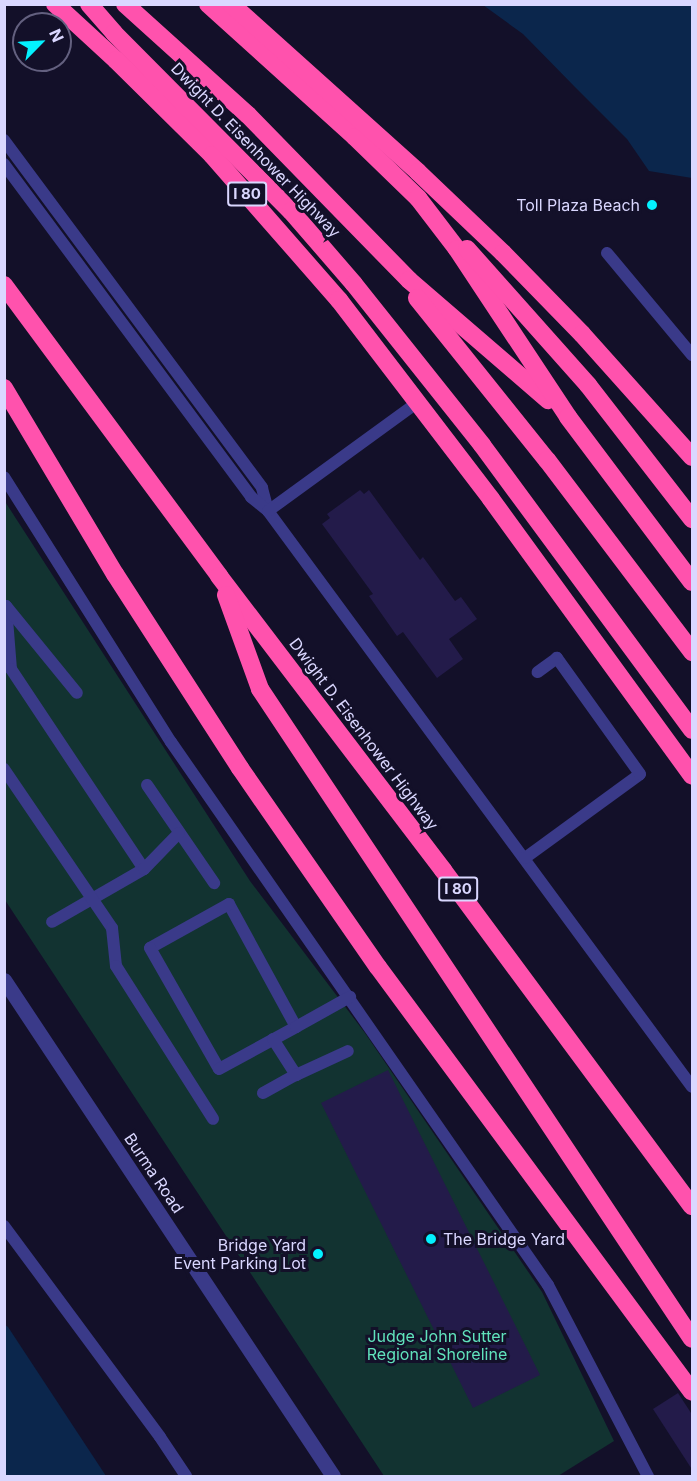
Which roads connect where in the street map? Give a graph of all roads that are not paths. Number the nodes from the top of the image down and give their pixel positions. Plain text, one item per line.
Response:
1 (55, 4) edge
2 (89, 4) edge
3 (125, 4) edge
4 (208, 4) edge
5 (231, 4) edge
6 (4, 140) edge
7 (4, 164) edge
8 (418, 198) junction
9 (370, 241) junction
10 (607, 253) dead end
11 (4, 285) edge
12 (693, 355) edge
13 (4, 388) edge
14 (418, 402) junction
15 (582, 436) junction
16 (693, 457) edge
17 (4, 477) edge
18 (268, 511) junction
19 (693, 519) edge
20 (219, 576) junction
21 (693, 582) edge
22 (5, 605) edge
23 (693, 652) edge
24 (538, 672) dead end
25 (77, 693) dead end
26 (693, 730) edge
27 (693, 776) edge
28 (7, 777) edge
29 (147, 785) dead end
30 (179, 833) junction
31 (525, 858) junction
32 (144, 869) junction
33 (214, 883) dead end
34 (93, 898) junction
35 (52, 922) dead end
36 (4, 980) edge
37 (350, 998) junction
38 (296, 1027) junction
39 (273, 1039) junction
40 (348, 1051) dead end
41 (296, 1075) junction
42 (693, 1087) edge
43 (263, 1093) dead end
44 (213, 1119) dead end
45 (693, 1206) edge
46 (4, 1226) edge
47 (693, 1339) edge
48 (693, 1392) edge
49 (186, 1476) edge
50 (333, 1476) edge
51 (648, 1476) edge

1 - 14 highway, I 80
2 - 26 highway, Dwight D. Eisenhower Highway / I 80
3 - 9 highway, Dwight D. Eisenhower Highway
4 - 8 highway, Dwight D. Eisenhower Highway
5 - 16 highway
6 - 18 lane
7 - 18 lane
8 - 15 highway, Dwight D. Eisenhower Highway
8 - 19 highway
9 - 15 highway, Dwight D. Eisenhower Highway
9 - 23 highway, Dwight D. Eisenhower Highway
10 - 12 lane
11 - 20 highway, Dwight D. Eisenhower Highway / I 80
13 - 48 highway
14 - 18 lane
14 - 27 highway, I 80
15 - 21 highway, Dwight D. Eisenhower Highway
17 - 37 lane
18 - 31 lane
20 - 45 highway, Dwight D. Eisenhower Highway / I 80
20 - 47 highway
22 - 25 lane
22 - 32 lane
24 - 31 lane
28 - 34 lane
29 - 30 lane
30 - 32 lane
30 - 33 lane
31 - 42 lane
32 - 34 lane
34 - 35 lane
34 - 44 lane
36 - 50 street, Burma Road
37 - 38 lane
37 - 51 lane
38 - 39 lane
38 - 39 lane
39 - 41 lane
40 - 41 lane
41 - 43 lane
46 - 49 lane

